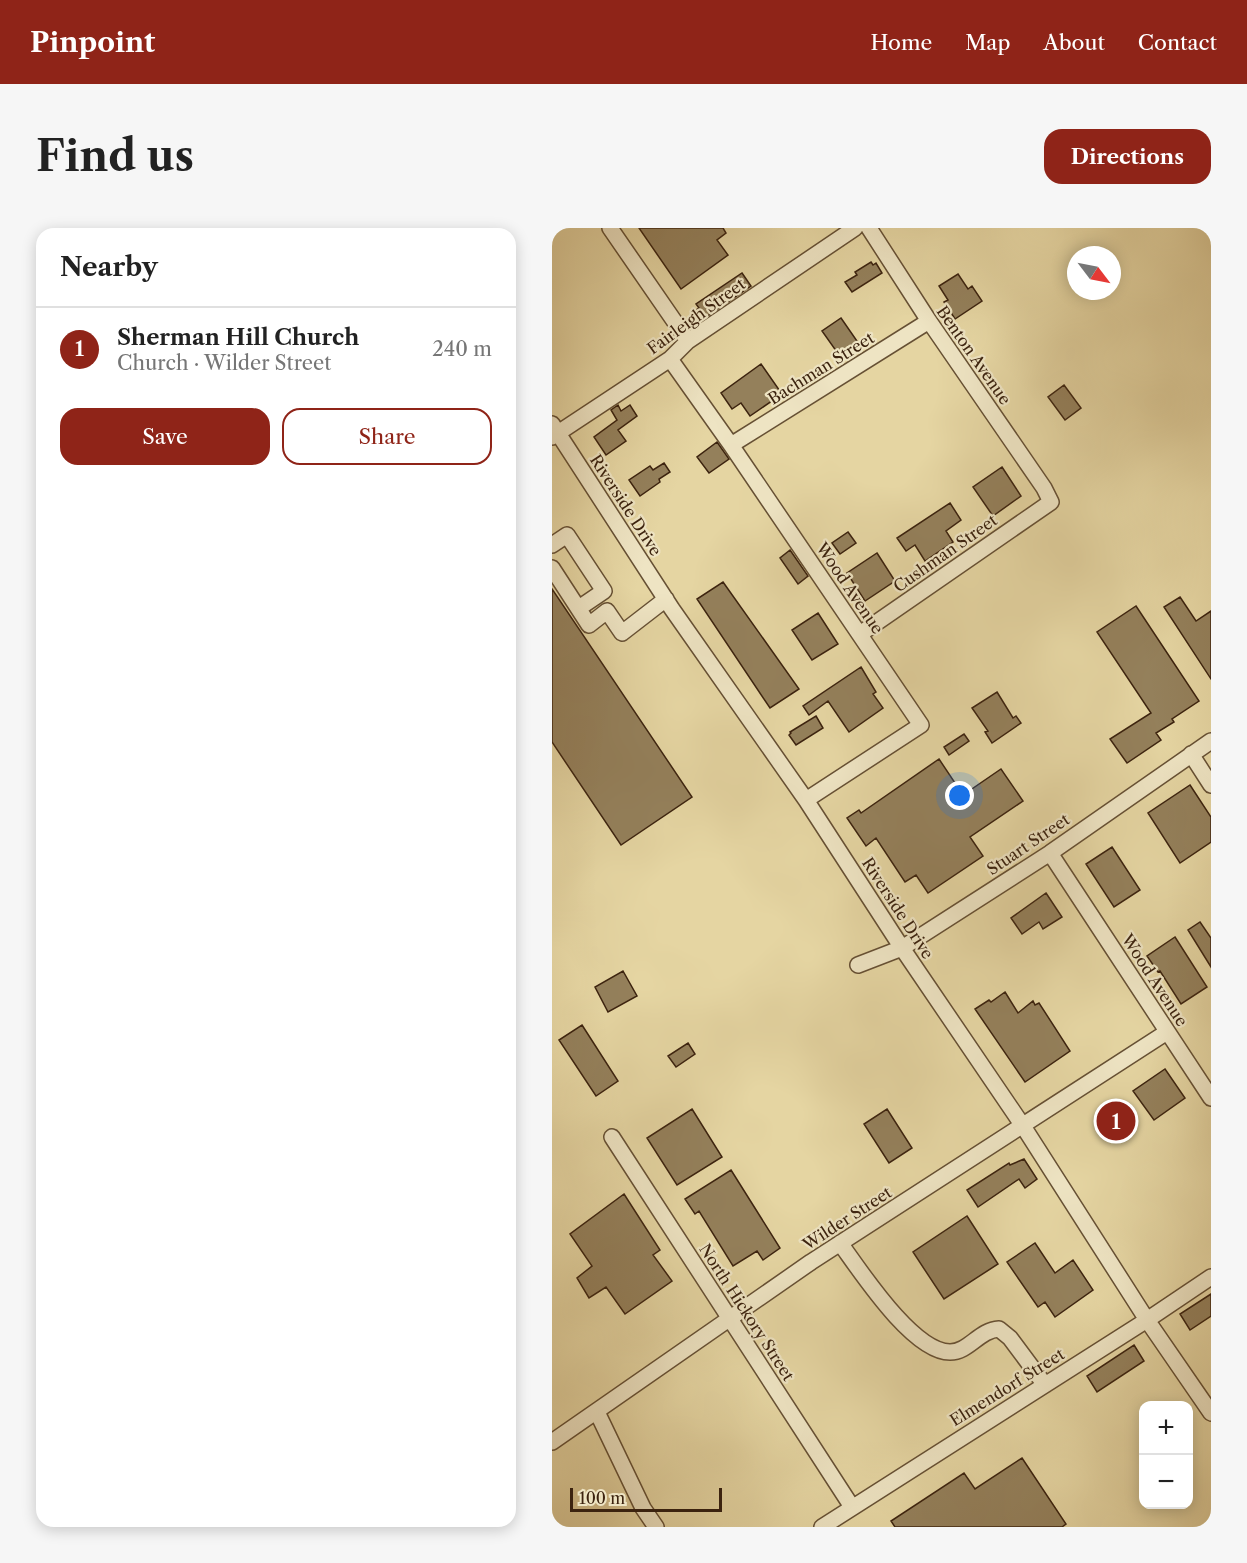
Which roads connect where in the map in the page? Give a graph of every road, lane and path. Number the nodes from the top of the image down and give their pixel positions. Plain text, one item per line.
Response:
1 (610, 228) edge
2 (855, 228) edge
3 (869, 228) edge
4 (929, 321) junction
5 (688, 341) junction
6 (670, 359) junction
7 (554, 431) edge
8 (731, 446) junction
9 (1051, 502) joint
10 (552, 545) edge
11 (552, 568) edge
12 (666, 599) junction
13 (579, 608) junction
14 (860, 634) junction
15 (1211, 741) edge
16 (1191, 754) junction
17 (1211, 785) edge
18 (806, 800) junction
19 (1050, 853) junction
20 (902, 948) junction
21 (858, 965) dead end
22 (1167, 1032) junction
23 (1211, 1098) edge
24 (1023, 1126) junction
25 (612, 1137) dead end
26 (840, 1243) junction
27 (1211, 1277) edge
28 (730, 1320) junction
29 (1147, 1320) junction
30 (1045, 1385) junction
31 (597, 1412) junction
32 (1211, 1413) edge
33 (552, 1442) edge
34 (852, 1507) junction
35 (656, 1527) edge
36 (822, 1527) edge

1 - 5 street
2 - 5 street, Fairleigh Street
3 - 4 street, Benton Avenue
4 - 8 street, Bachman Street
4 - 9 street, Benton Avenue
5 - 6 street, Fairleigh Street
6 - 7 street, Fairleigh Street
6 - 8 street, Wood Avenue
7 - 12 street, Riverside Drive
8 - 14 street, Wood Avenue
9 - 14 street, Cushman Street
10 - 13 street
11 - 13 street
12 - 13 street
12 - 18 street, Riverside Drive
14 - 18 street, Wood Avenue
15 - 16 street, Stuart Street
16 - 17 street
16 - 19 street, Stuart Street
18 - 20 street, Riverside Drive
19 - 20 street, Stuart Street
19 - 22 street, Wood Avenue
20 - 21 street, Stuart Street
20 - 24 street, Riverside Drive
22 - 23 street, Wood Avenue
22 - 24 street, Wilder Street
24 - 26 street, Wilder Street
24 - 29 street, Riverside Drive
25 - 28 street, North Hickory Street
26 - 28 street, Wilder Street
26 - 30 street
27 - 29 street, Elmendorf Street
28 - 31 street, Wilder Street
28 - 34 street, North Hickory Street
29 - 30 street, Elmendorf Street
29 - 32 street, Riverside Drive
30 - 34 street, Elmendorf Street
31 - 33 street, Wilder Street
31 - 35 street
34 - 36 street, Elmendorf Street

